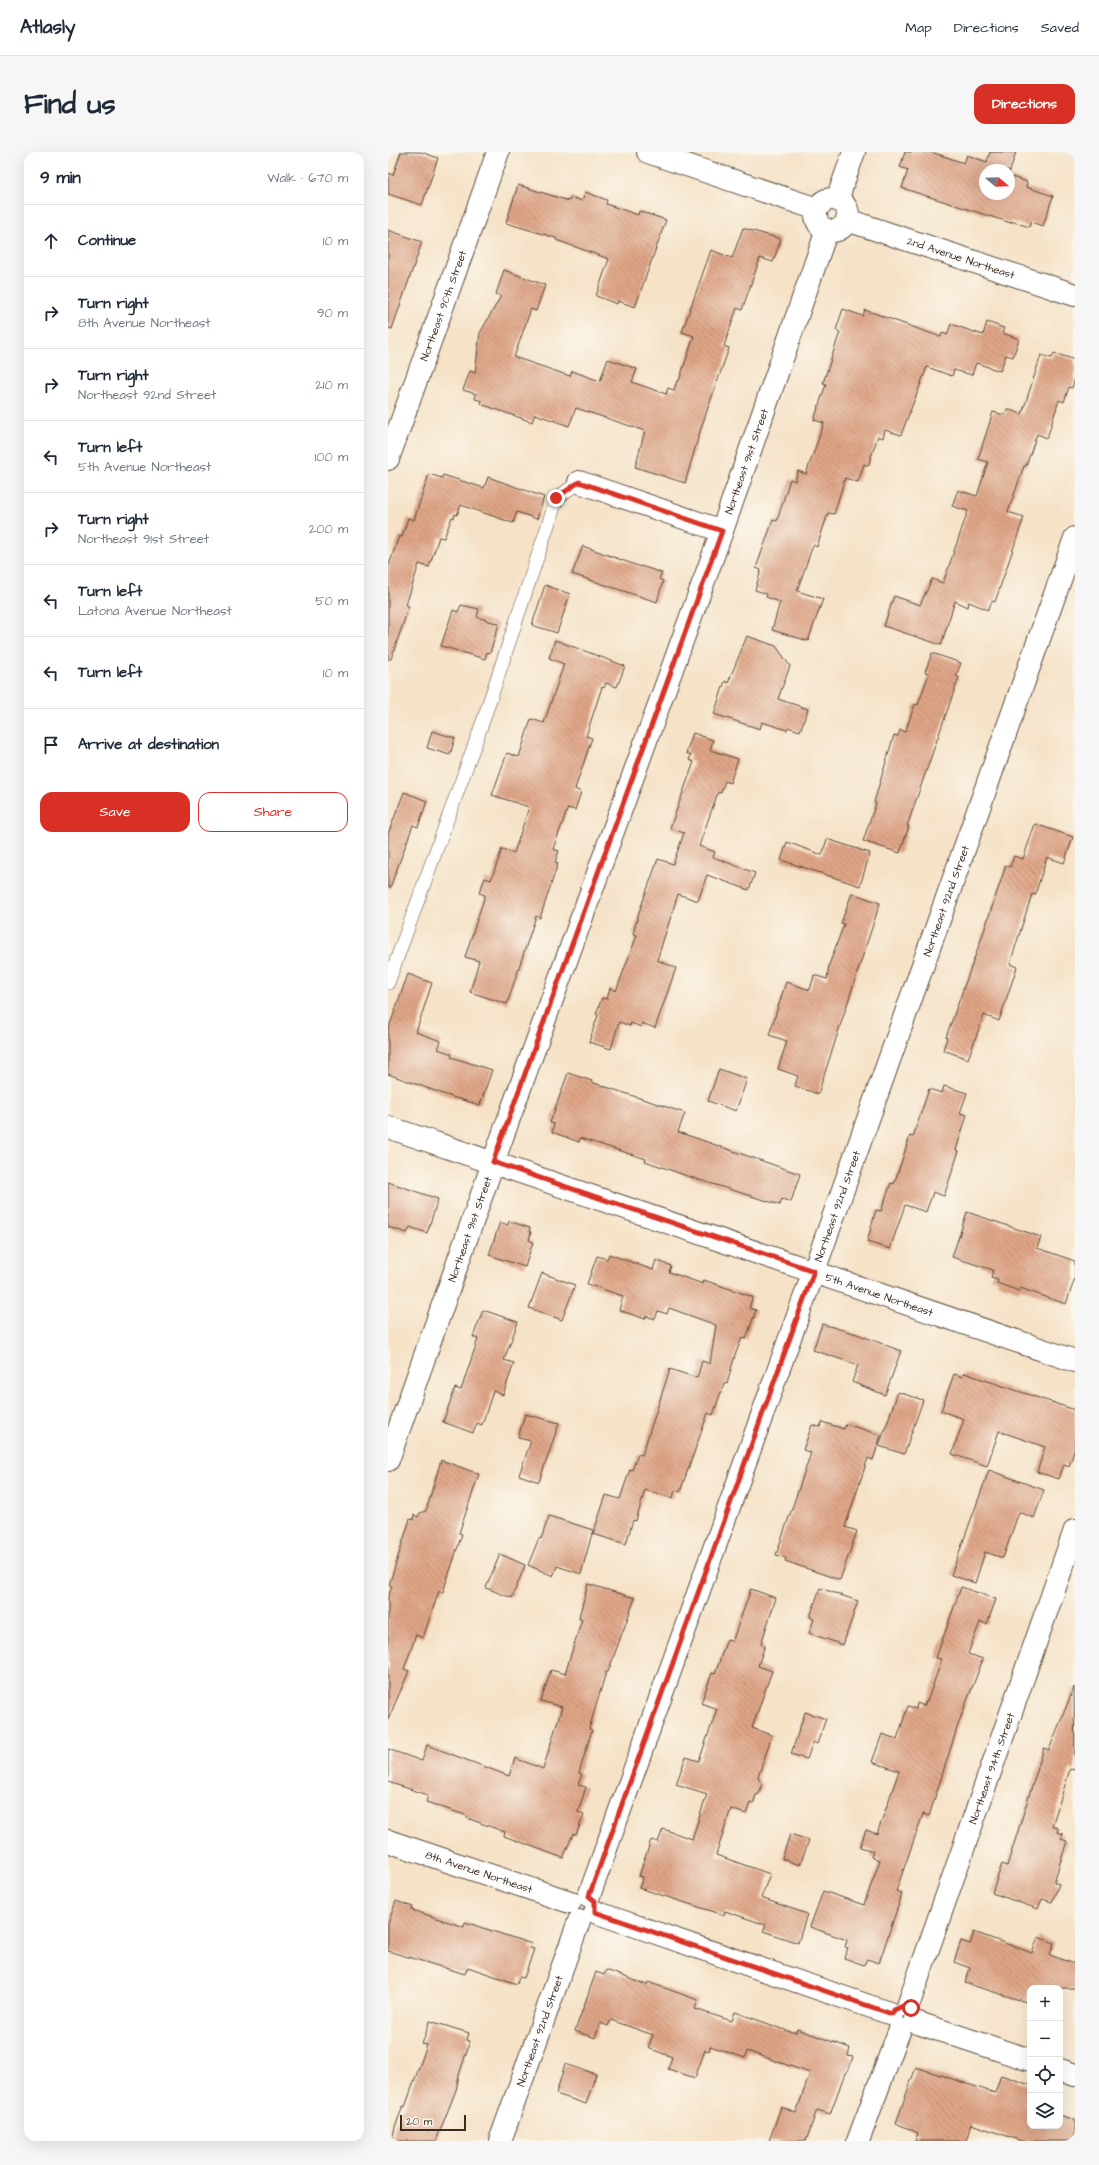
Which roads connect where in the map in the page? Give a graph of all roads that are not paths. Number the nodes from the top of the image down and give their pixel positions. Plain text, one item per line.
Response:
1 (498, 152) edge
2 (648, 152) edge
3 (854, 152) edge
4 (837, 200) junction
5 (817, 209) junction
6 (846, 220) junction
7 (827, 230) junction
8 (1075, 295) edge
9 (396, 413) edge
10 (388, 459) edge
11 (579, 482) joint
12 (722, 531) junction
13 (1075, 538) edge
14 (388, 983) edge
15 (388, 1127) edge
16 (493, 1162) junction
17 (814, 1271) junction
18 (1075, 1361) edge
19 (388, 1460) edge
20 (1075, 1530) edge
21 (388, 1841) edge
22 (583, 1908) junction
23 (904, 2018) junction
24 (1027, 2059) edge
25 (1063, 2071) edge
26 (1075, 2075) edge
27 (500, 2141) edge
28 (858, 2141) edge

1 - 9 street, Northeast 90th Street
2 - 5 street
3 - 4 street
4 - 5 street
4 - 6 street
5 - 7 street
6 - 7 street
6 - 8 street, 2nd Avenue Northeast
7 - 12 street, Northeast 91st Street
9 - 10 street, Northeast 90th Street
11 - 12 street
11 - 14 lane
12 - 16 street, Northeast 91st Street
13 - 17 street, Northeast 92nd Street
15 - 16 street, 5th Avenue Northeast
16 - 17 street, 5th Avenue Northeast
16 - 19 street, Northeast 91st Street
17 - 18 street, 5th Avenue Northeast
17 - 22 street, Northeast 92nd Street
20 - 23 street, Northeast 94th Street
21 - 22 street, 8th Avenue Northeast
22 - 23 street, 8th Avenue Northeast
22 - 27 street, Northeast 92nd Street
23 - 24 street, 8th Avenue Northeast
23 - 28 street, Northeast 94th Street
25 - 26 street

